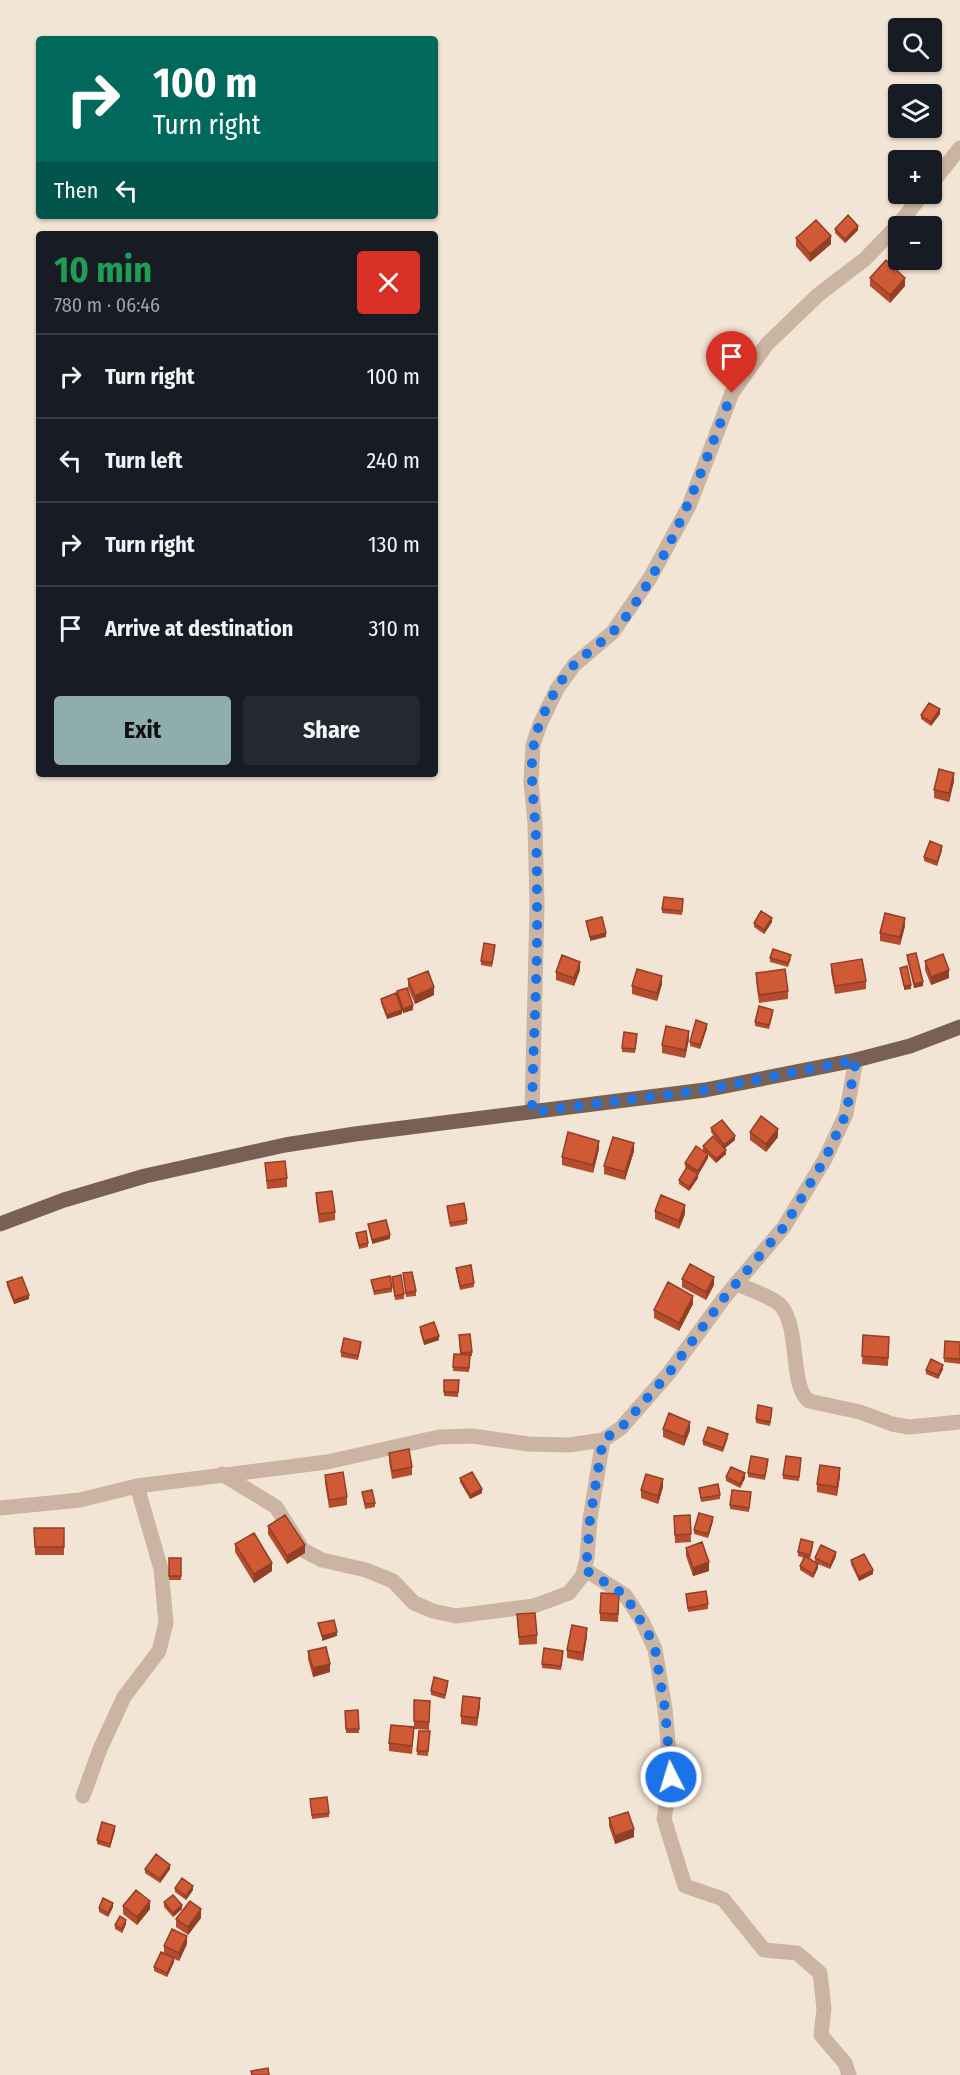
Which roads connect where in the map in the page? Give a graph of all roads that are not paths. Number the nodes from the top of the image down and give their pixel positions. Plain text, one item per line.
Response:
1 (960, 148) edge
2 (942, 170) edge
3 (915, 204) edge
4 (960, 1027) edge
5 (856, 1060) junction
6 (532, 1112) junction
7 (0, 1224) edge
8 (736, 1283) junction
9 (960, 1422) edge
10 (603, 1440) junction
11 (222, 1474) junction
12 (137, 1486) junction
13 (0, 1508) edge
14 (584, 1569) junction
15 (83, 1796) dead end
16 (849, 2075) edge

1 - 2 street
3 - 6 street
4 - 5 main road
5 - 6 main road
5 - 8 street
6 - 7 main road
8 - 9 street
8 - 10 street
10 - 11 street
10 - 14 street
11 - 12 street
11 - 14 street
12 - 13 street
12 - 15 street
14 - 16 street

